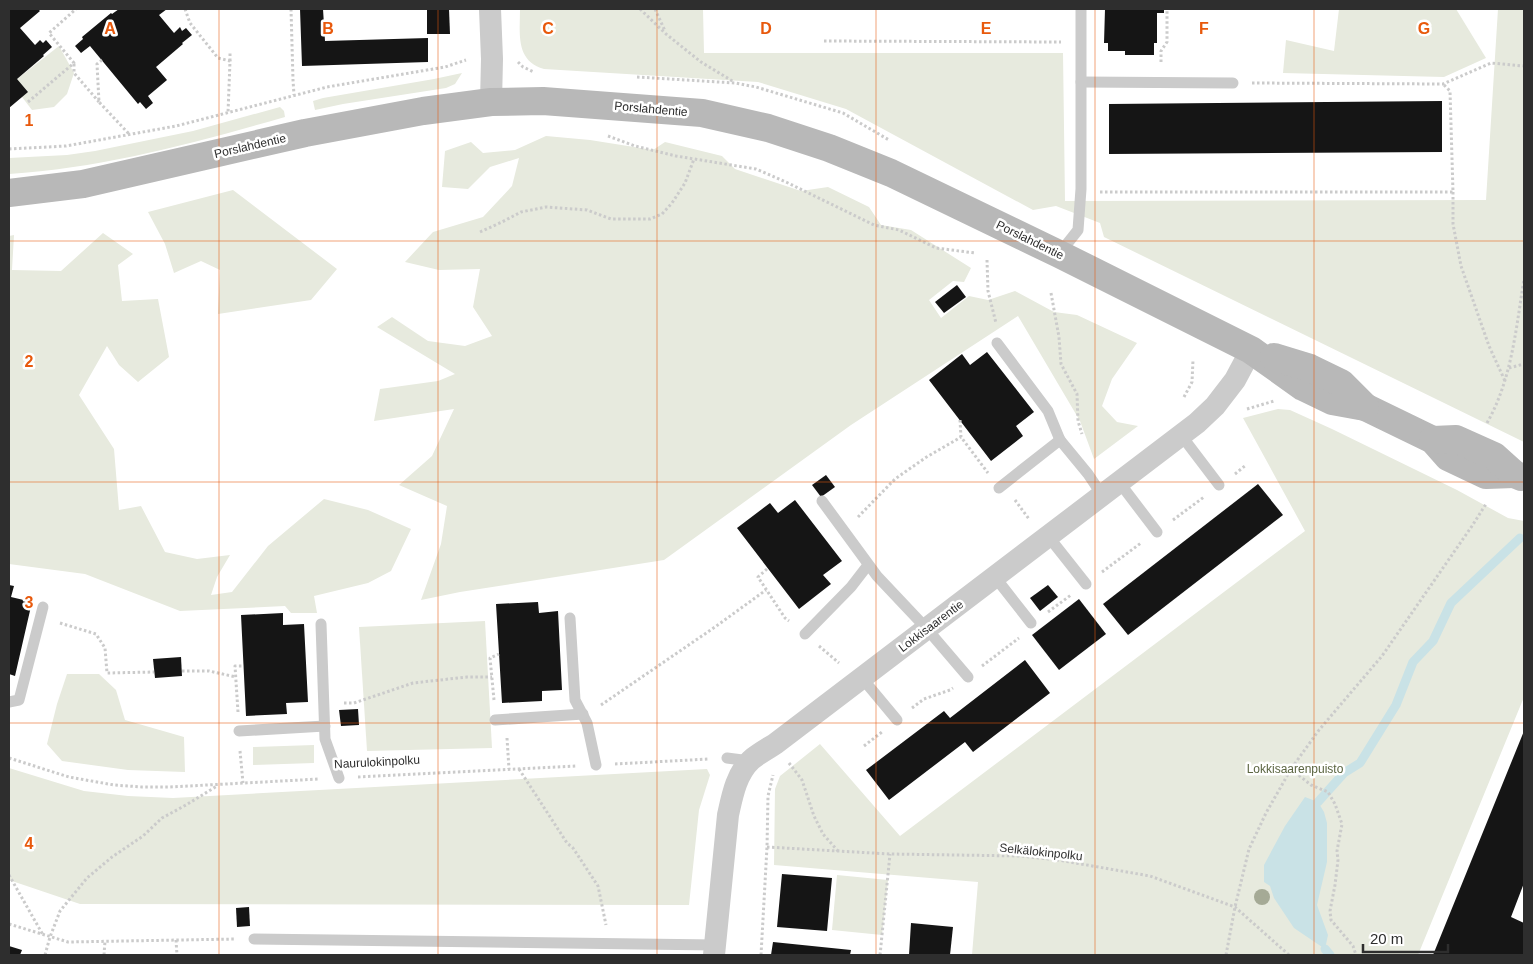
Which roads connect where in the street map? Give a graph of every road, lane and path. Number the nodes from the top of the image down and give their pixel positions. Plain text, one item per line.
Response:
1 (76, 9) edge
2 (185, 9) edge
3 (292, 9) edge
4 (490, 9) edge
5 (640, 9) edge
6 (655, 9) edge
7 (1081, 9) edge
8 (1167, 9) edge
9 (666, 34) junction
10 (824, 41) dead end
11 (1082, 42) junction
12 (1161, 51) dead end
13 (230, 52) dead end
14 (102, 60) dead end
15 (469, 60) dead end
16 (230, 61) junction
17 (74, 63) junction
18 (1524, 66) edge
19 (1081, 82) junction
20 (735, 83) dead end
21 (1233, 83) joint
22 (1443, 84) junction
23 (294, 95) junction
24 (28, 102) dead end
25 (99, 102) junction
26 (492, 102) junction
27 (228, 114) junction
28 (602, 134) dead end
29 (131, 135) junction
30 (9, 149) edge
31 (694, 159) junction
32 (1096, 192) dead end
33 (1453, 192) junction
34 (9, 193) edge
35 (480, 232) dead end
36 (975, 253) dead end
37 (1059, 254) junction
38 (987, 260) dead end
39 (1524, 279) edge
40 (1051, 293) dead end
41 (997, 343) joint
42 (1251, 350) junction
43 (1524, 364) edge
44 (1509, 368) junction
45 (1505, 382) junction
46 (960, 420) dead end
47 (1486, 424) dead end
48 (1181, 435) junction
49 (960, 436) junction
50 (1060, 440) junction
51 (1246, 465) dead end
52 (1088, 474) junction
53 (1519, 476) edge
54 (1219, 485) junction
55 (999, 488) junction
56 (1111, 488) junction
57 (1490, 497) dead end
58 (822, 501) dead end
59 (1030, 520) dead end
60 (844, 532) junction
61 (1157, 532) junction
62 (1048, 536) junction
63 (868, 565) junction
64 (995, 577) junction
65 (1086, 584) junction
66 (766, 590) dead end
67 (41, 612) joint
68 (570, 618) dead end
69 (1031, 623) junction
70 (321, 624) dead end
71 (927, 628) junction
72 (805, 634) dead end
73 (154, 672) dead end
74 (182, 672) dead end
75 (236, 677) dead end
76 (492, 677) dead end
77 (968, 677) junction
78 (862, 678) junction
79 (9, 702) edge
80 (324, 704) junction
81 (583, 714) junction
82 (496, 720) dead end
83 (897, 720) junction
84 (325, 726) junction
85 (239, 731) dead end
86 (864, 746) dead end
87 (9, 758) edge
88 (727, 758) joint
89 (750, 761) junction
90 (788, 762) dead end
91 (596, 765) junction
92 (519, 769) junction
93 (1290, 769) junction
94 (774, 774) dead end
95 (339, 778) junction
96 (219, 784) junction
97 (767, 847) junction
98 (838, 851) junction
99 (890, 854) junction
100 (9, 875) edge
101 (1235, 907) junction
102 (9, 924) edge
103 (44, 935) junction
104 (50, 937) junction
105 (254, 939) joint
106 (176, 940) junction
107 (105, 941) junction
108 (609, 943) junction
109 (715, 950) edge
110 (45, 955) edge
111 (104, 955) edge
112 (176, 955) edge
113 (761, 955) edge
114 (880, 955) edge
115 (1226, 955) edge
116 (1289, 955) edge
117 (1356, 955) edge

1 - 17 path
2 - 16 path
3 - 23 path
4 - 26 street
5 - 9 path
6 - 9 path
7 - 11 lane
8 - 12 path
9 - 20 path
10 - 11 path
11 - 19 lane
13 - 16 path
14 - 25 path
15 - 23 path
16 - 27 path
17 - 24 path
17 - 25 path
18 - 22 path
19 - 21 lane
19 - 37 lane
21 - 22 path
22 - 33 path
23 - 27 path
25 - 29 path
26 - 34 street, Porslahdentie
26 - 37 street, Porslahdentie
27 - 29 path
28 - 31 path
29 - 30 path
31 - 35 path
31 - 36 path
32 - 33 path
33 - 45 path
37 - 42 street, Porslahdentie
38 - 41 path
39 - 44 path
40 - 52 path
41 - 50 lane
42 - 48 street, Lokkisaarentie
42 - 53 street, Porslahdentie
43 - 44 path
44 - 45 path
45 - 47 path
46 - 49 path
48 - 54 lane
48 - 56 street, Lokkisaarentie
49 - 55 path
49 - 60 path
50 - 52 lane
50 - 55 lane
51 - 54 path
52 - 56 lane
54 - 61 path
55 - 59 path
56 - 61 lane
56 - 62 street, Lokkisaarentie
57 - 93 path
58 - 60 lane
60 - 63 lane
61 - 65 path
62 - 64 street, Lokkisaarentie
62 - 65 lane
63 - 71 lane
63 - 72 lane
64 - 69 lane
64 - 71 street, Lokkisaarentie
65 - 69 path
66 - 81 path
67 - 73 path
67 - 79 lane
68 - 81 lane
69 - 77 path
70 - 80 lane
71 - 77 lane
71 - 78 street, Lokkisaarentie
74 - 75 path
76 - 80 path
77 - 83 path
78 - 83 lane
78 - 89 street, Lokkisaarentie
80 - 84 lane
81 - 82 lane
81 - 91 lane
83 - 86 path
84 - 85 lane
84 - 95 lane
87 - 96 path, Naurulokinpolku
88 - 89 lane
88 - 91 path, Naurulokinpolku
89 - 109 street, Lokkisaarentie
90 - 98 path
91 - 92 path, Naurulokinpolku
92 - 95 path, Naurulokinpolku
92 - 108 path
93 - 101 path
93 - 117 path
94 - 97 path
95 - 96 path, Naurulokinpolku
96 - 104 path
97 - 98 path, Selkälokinpolku
97 - 113 path
98 - 99 path, Selkälokinpolku
99 - 101 path, Selkälokinpolku
99 - 114 path
100 - 103 path
101 - 115 path
101 - 116 path, Selkälokinpolku
102 - 103 path
103 - 104 path
104 - 107 path
104 - 110 path
105 - 106 path
105 - 108 lane
106 - 107 path
106 - 112 path
107 - 111 path
108 - 109 lane

